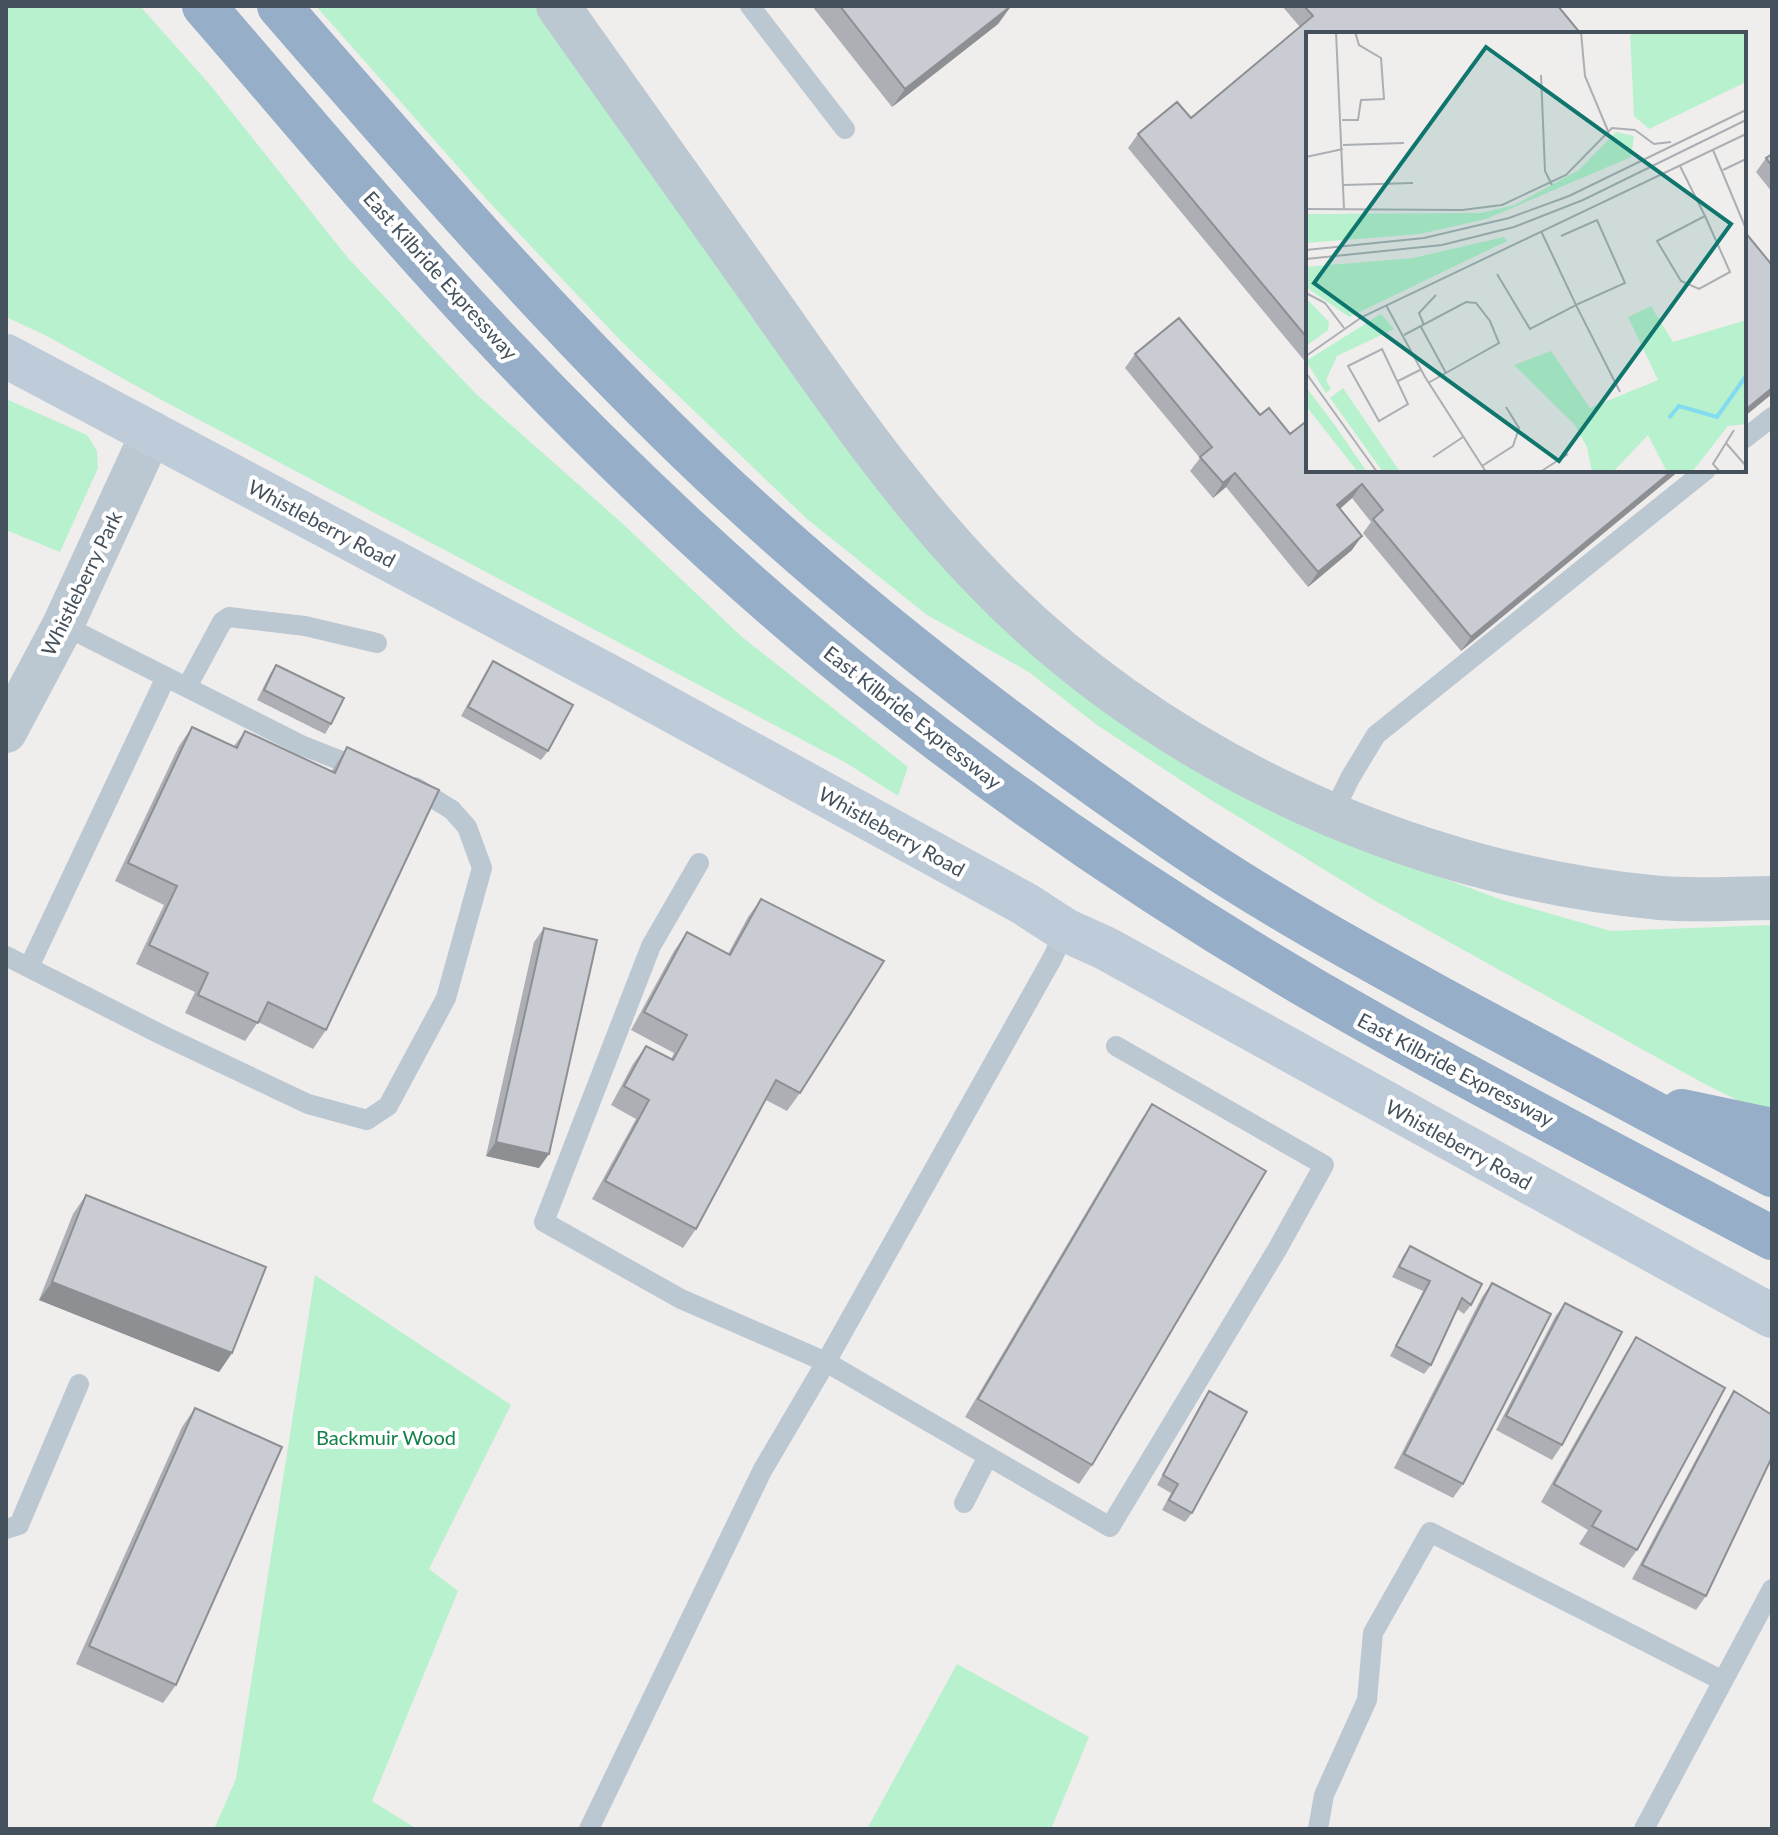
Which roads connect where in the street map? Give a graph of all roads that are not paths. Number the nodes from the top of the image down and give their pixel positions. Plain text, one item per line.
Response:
1 (204, 6) edge
2 (279, 6) edge
3 (558, 6) edge
4 (750, 6) edge
5 (845, 129) dead end
6 (6, 356) edge
7 (1772, 417) edge
8 (152, 432) junction
9 (1746, 437) edge
10 (1704, 472) edge
11 (63, 625) junction
12 (377, 643) dead end
13 (166, 677) junction
14 (187, 687) junction
15 (6, 732) edge
16 (1332, 815) junction
17 (699, 863) dead end
18 (1772, 898) edge
19 (1065, 930) junction
20 (6, 956) edge
21 (29, 967) junction
22 (1116, 1046) dead end
23 (1644, 1107) junction
24 (1772, 1130) edge
25 (1772, 1175) edge
26 (1772, 1238) edge
27 (1772, 1316) edge
28 (826, 1362) junction
29 (79, 1384) dead end
30 (988, 1456) junction
31 (964, 1503) dead end
32 (6, 1529) edge
33 (1772, 1589) edge
34 (1723, 1681) junction
35 (589, 1829) edge
36 (1318, 1829) edge
37 (1644, 1829) edge

1 - 26 highway, East Kilbride Expressway
2 - 23 highway
3 - 16 street
4 - 5 lane
6 - 8 main road, Whistleberry Road
7 - 9 lane
8 - 11 street, Whistleberry Park
8 - 19 main road, Whistleberry Road
10 - 16 lane
11 - 13 lane
11 - 15 street, Whistleberry Park
12 - 14 lane
13 - 14 lane
13 - 21 lane
14 - 21 lane
16 - 18 street
17 - 28 lane
19 - 27 main road, Whistleberry Road
19 - 28 lane
20 - 21 lane
22 - 30 lane
23 - 24 highway
23 - 25 highway
28 - 30 lane
28 - 35 lane
29 - 32 lane
30 - 31 lane
33 - 34 lane
34 - 36 lane
34 - 37 lane

